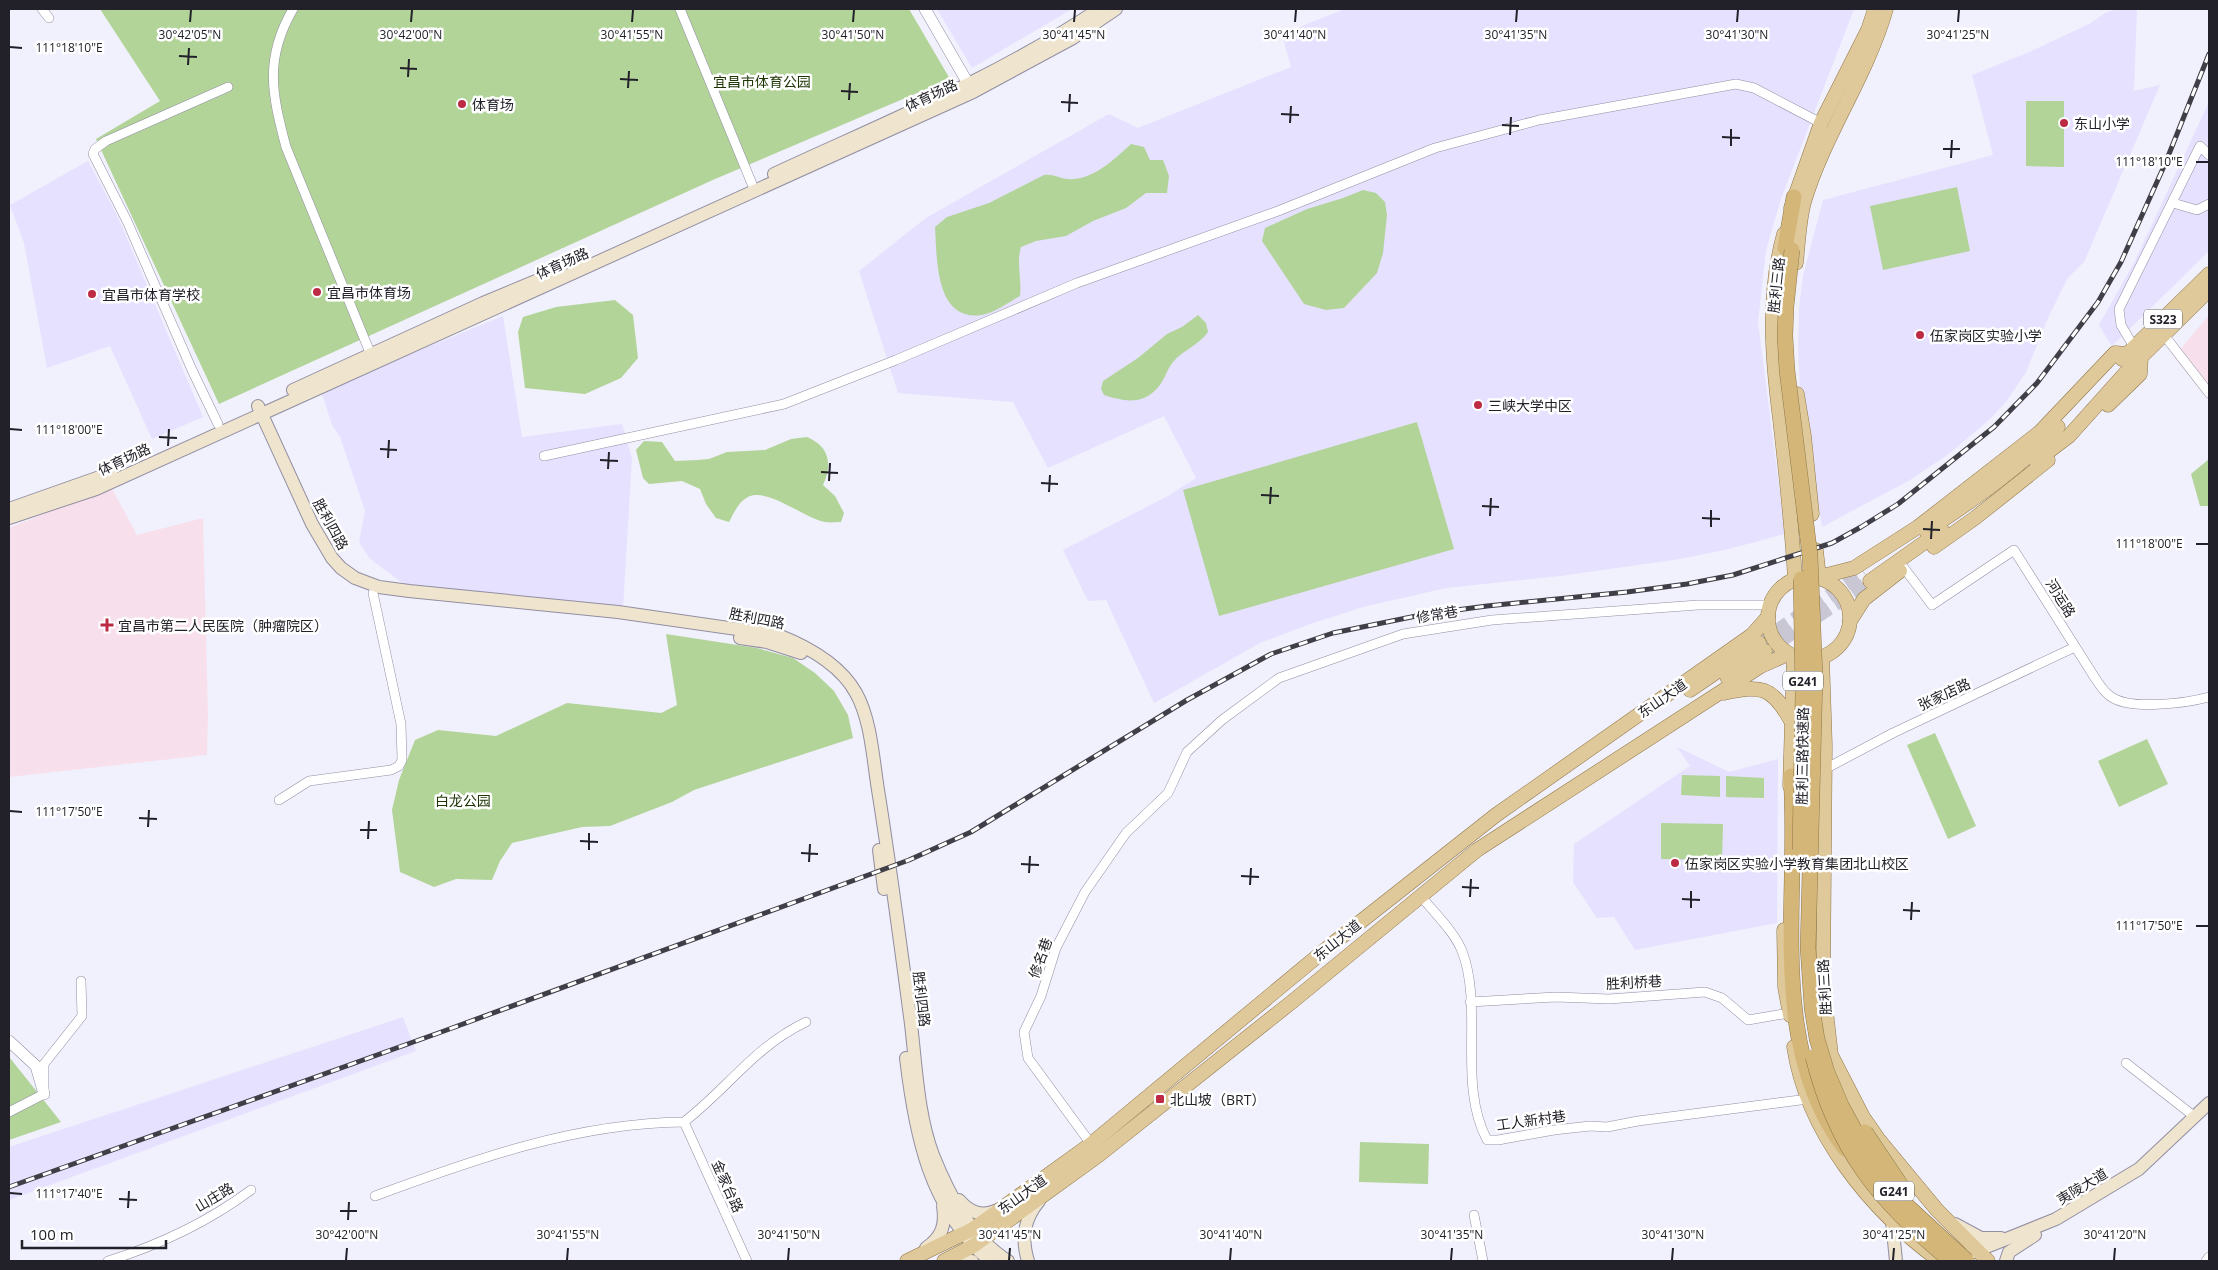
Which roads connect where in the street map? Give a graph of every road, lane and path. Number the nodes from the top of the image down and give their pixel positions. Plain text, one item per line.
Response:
1 (42, 9) edge
2 (293, 9) edge
3 (680, 9) edge
4 (925, 9) edge
5 (1099, 9) edge
6 (1116, 9) edge
7 (1875, 9) edge
8 (1886, 9) edge
9 (49, 18) dead end
10 (228, 87) dead end
11 (971, 88) junction
12 (1821, 123) junction
13 (2209, 155) edge
14 (752, 184) junction
15 (1799, 200) junction
16 (2173, 204) junction
17 (2209, 204) edge
18 (2209, 274) edge
19 (2209, 290) edge
20 (2164, 335) junction
21 (370, 355) junction
22 (2130, 358) junction
23 (2209, 391) edge
24 (257, 412) junction
25 (218, 424) junction
26 (544, 456) dead end
27 (9, 509) edge
28 (9, 518) edge
29 (1904, 568) junction
30 (1819, 577) junction
31 (1867, 577) tunnel mouth
32 (1795, 579) junction
33 (373, 593) junction
34 (1769, 611) junction
35 (1850, 621) junction
36 (2075, 647) junction
37 (1791, 655) junction
38 (1822, 657) junction
39 (1716, 695) junction
40 (2209, 697) edge
41 (1792, 722) junction
42 (1825, 769) junction
43 (1791, 776) junction
44 (1168, 793) joint
45 (279, 800) dead end
46 (1468, 837) junction
47 (1477, 850) junction
48 (1421, 896) junction
49 (81, 981) dead end
50 (1470, 1002) junction
51 (1789, 1013) junction
52 (806, 1022) dead end
53 (9, 1041) edge
54 (1831, 1055) junction
55 (2126, 1063) dead end
56 (44, 1094) junction
57 (1808, 1099) junction
58 (2209, 1104) edge
59 (1835, 1108) junction
60 (9, 1112) edge
61 (2209, 1113) edge
62 (2195, 1117) junction
63 (684, 1122) junction
64 (1091, 1144) junction
65 (1860, 1169) junction
66 (250, 1190) dead end
67 (946, 1192) junction
68 (374, 1196) dead end
69 (1042, 1198) junction
70 (1000, 1209) junction
71 (1938, 1210) junction
72 (1474, 1215) dead end
73 (1892, 1221) junction
74 (2029, 1234) junction
75 (972, 1238) junction
76 (2209, 1257) edge
77 (1976, 1259) edge
78 (108, 1261) edge
79 (747, 1261) edge
80 (905, 1261) edge
81 (944, 1261) edge
82 (966, 1261) edge
83 (972, 1261) edge
84 (990, 1261) edge
85 (1008, 1261) edge
86 (1028, 1261) edge
87 (1483, 1261) edge
88 (1896, 1261) edge
89 (1940, 1261) edge
90 (1951, 1261) edge
91 (2006, 1261) edge
92 (2206, 1261) edge

1 - 9 street
2 - 21 street
3 - 14 street
4 - 11 street
5 - 11 main road, 体育场路
6 - 11 main road, 体育场路
7 - 12 main road, 胜利三路 / G241
8 - 15 main road, 胜利三路 / G241
10 - 25 street
11 - 14 main road, 体育场路
11 - 24 main road, 体育场路
12 - 15 main road, 胜利三路 / G241
12 - 26 street
13 - 16 street
14 - 21 main road, 体育场路
15 - 30 main road, 胜利三路 / G241
15 - 32 main road, 胜利三路 / G241
15 - 59 highway, 胜利三路快速路 / G241, bridge
16 - 17 street
16 - 22 street
18 - 22 main road, S323
19 - 20 main road, S323
20 - 22 main road, S323
20 - 23 street
21 - 24 main road, 体育场路
22 - 29 main road
22 - 30 main road
22 - 31 main road
24 - 25 main road, 体育场路
24 - 28 main road, 体育场路
24 - 33 main road, 胜利四路
24 - 67 main road, 胜利四路
25 - 27 main road, 体育场路
29 - 35 main road
29 - 36 street, 河运路
30 - 32 main road
30 - 35 main road
32 - 34 main road
33 - 45 street
33 - 67 main road, 胜利四路
34 - 37 main road
34 - 44 street, 修常巷
34 - 46 main road, 东山大道
35 - 38 main road
36 - 40 street, 河运路
36 - 42 street, 张家店路
37 - 38 main road
37 - 39 main road, 东山大道
37 - 41 main road
38 - 42 main road, 胜利三路
39 - 41 main road
39 - 47 main road, 东山大道
41 - 43 main road
42 - 54 main road, 胜利三路
43 - 51 main road
43 - 65 highway, bridge
44 - 64 street, 修名巷
46 - 47 main road
46 - 64 main road, 东山大道
47 - 48 main road, 东山大道
48 - 50 street, 工人新村巷
48 - 69 main road, 东山大道
49 - 56 street
50 - 51 street, 胜利桥巷
50 - 57 street, 工人新村巷
51 - 57 main road
52 - 63 street
53 - 56 street
54 - 71 main road, 胜利三路
54 - 77 highway, bridge
55 - 62 street
56 - 60 street
57 - 73 main road
58 - 62 main road, 夷陵大道
59 - 65 highway, G241, bridge
59 - 77 highway, G241, bridge
61 - 74 main road, 夷陵大道
62 - 74 main road, 夷陵大道
63 - 68 street
63 - 79 street, 金家台路
64 - 70 main road, 东山大道
65 - 90 highway, G241, bridge
66 - 78 street, 山庄路
67 - 70 main road
67 - 75 main road, 胜利四路
67 - 80 main road
69 - 75 main road, 东山大道
69 - 86 main road
70 - 75 main road, 东山大道
71 - 74 main road
71 - 77 main road, 胜利三路
72 - 87 street
73 - 88 main road
73 - 89 main road
74 - 77 main road, 夷陵大道
74 - 91 main road
75 - 80 main road, 东山大道
75 - 81 main road, 东山大道
75 - 84 main road, 胜利四路
75 - 85 main road, 胜利四路
76 - 92 street
77 - 90 main road, 夷陵大道
82 - 83 main road

